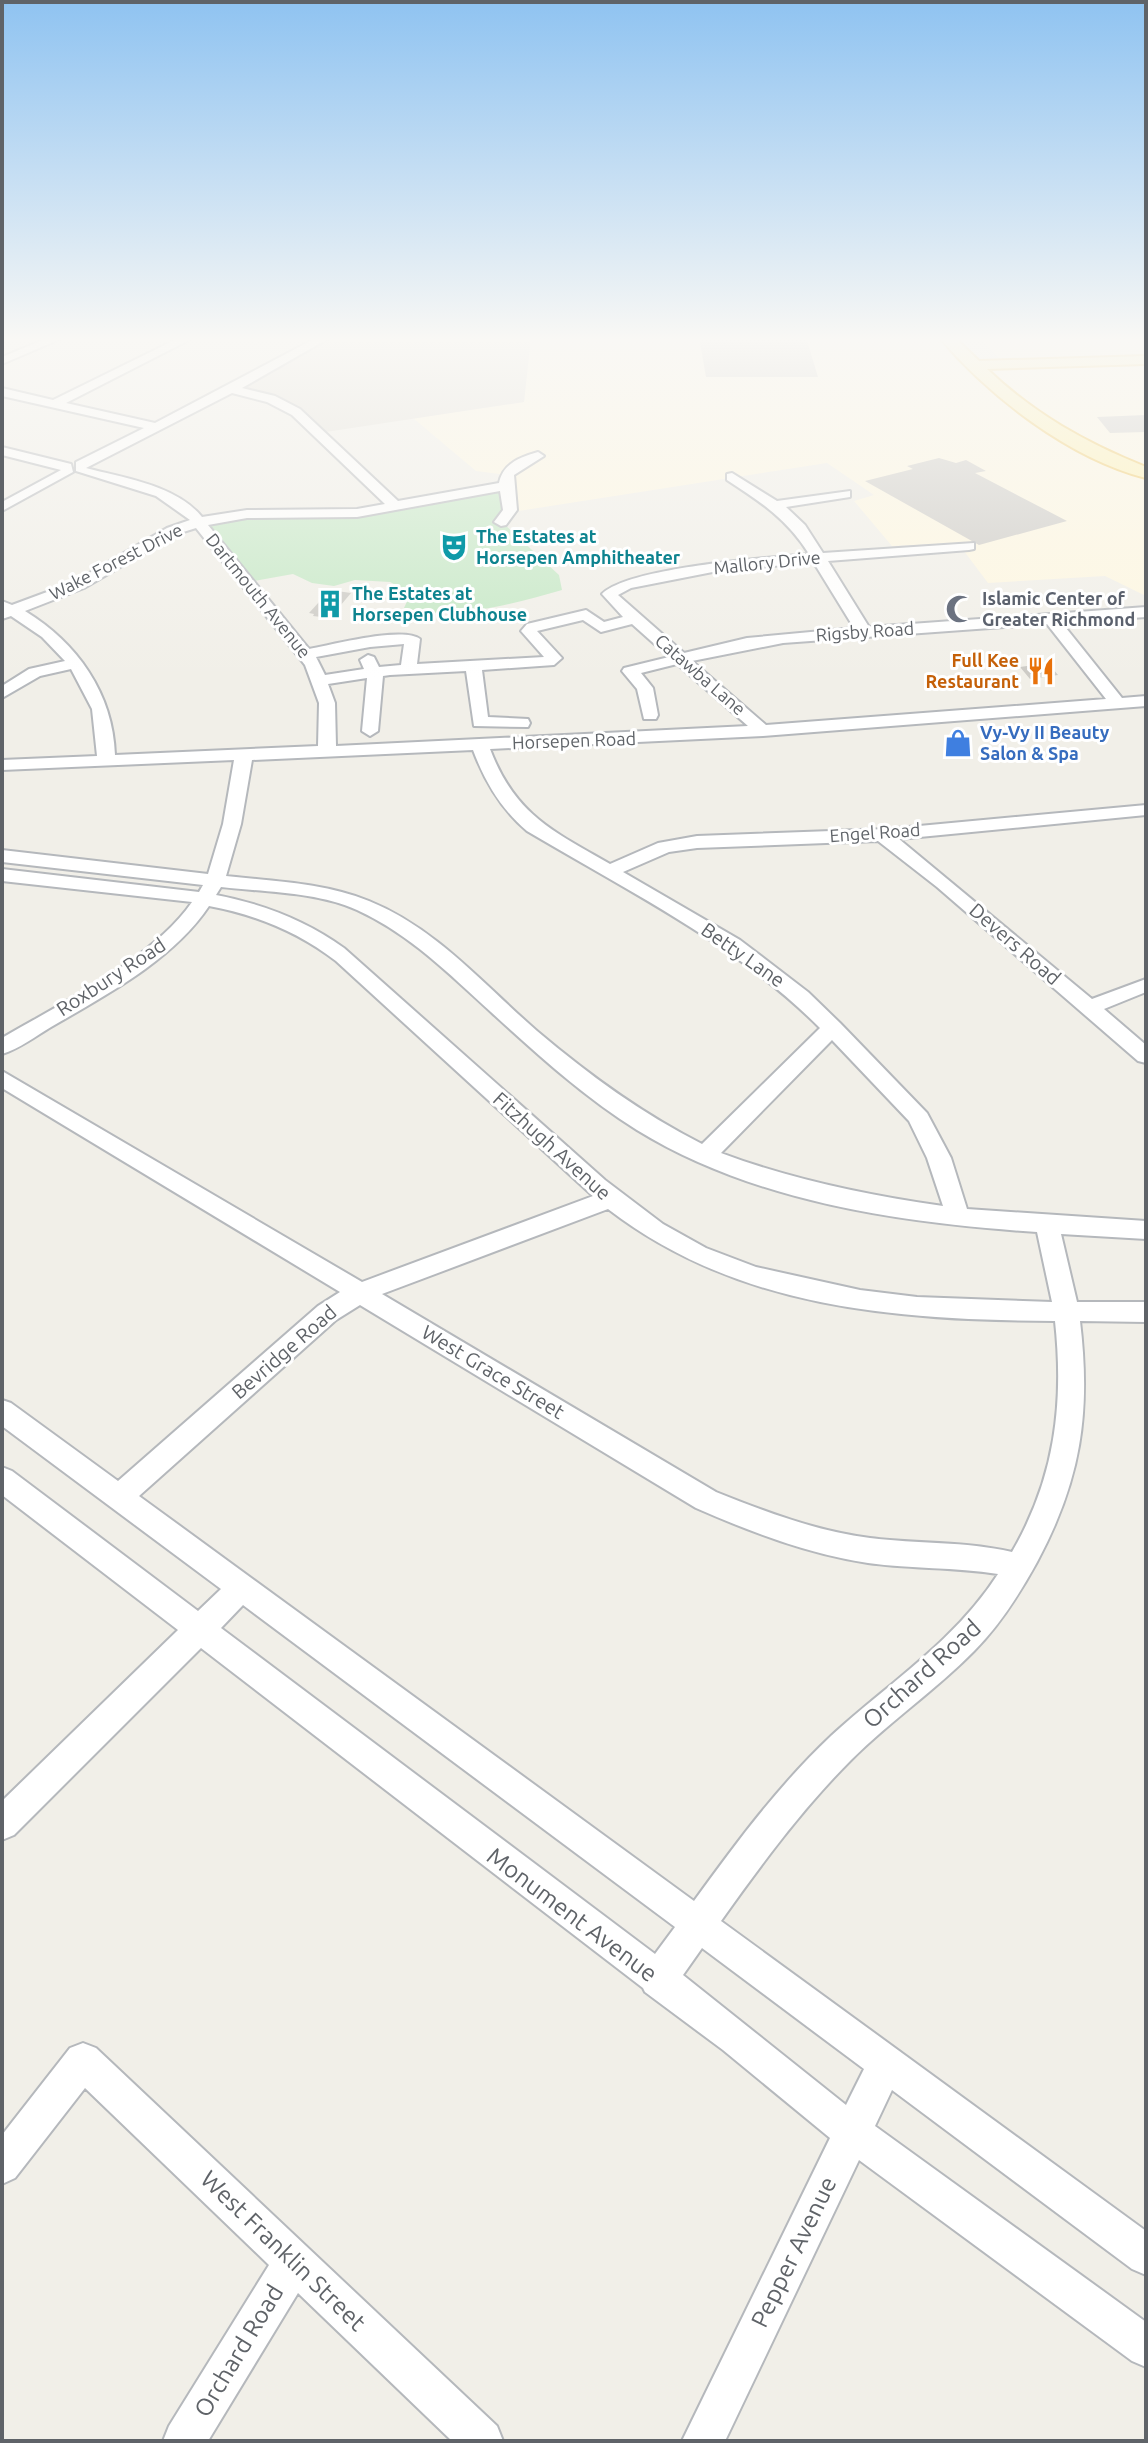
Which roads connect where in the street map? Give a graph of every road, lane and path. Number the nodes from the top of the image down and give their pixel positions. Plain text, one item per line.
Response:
1 (2, 451) edge
2 (110, 451) edge
3 (337, 451) edge
4 (1095, 451) edge
5 (1122, 451) edge
6 (538, 456) dead end
7 (1146, 463) edge
8 (74, 469) junction
9 (1146, 473) edge
10 (732, 477) dead end
11 (504, 486) junction
12 (845, 494) dead end
13 (775, 505) junction
14 (395, 506) junction
15 (2, 507) edge
16 (199, 522) junction
17 (501, 522) dead end
18 (969, 546) dead end
19 (818, 557) junction
20 (6, 610) edge
21 (1146, 612) edge
22 (1050, 618) junction
23 (635, 619) junction
24 (347, 626) dead end
25 (864, 632) junction
26 (359, 644) junction
27 (306, 654) junction
28 (682, 660) junction
29 (74, 664) junction
30 (473, 666) junction
31 (409, 669) junction
32 (374, 672) junction
33 (321, 680) junction
34 (2, 693) edge
35 (1146, 701) edge
36 (1118, 703) junction
37 (650, 715) dead end
38 (522, 723) dead end
39 (370, 731) dead end
40 (763, 731) junction
41 (480, 745) junction
42 (327, 751) junction
43 (244, 754) junction
44 (106, 760) junction
45 (2, 765) edge
46 (1146, 810) edge
47 (882, 835) junction
48 (2, 856) edge
49 (609, 871) junction
50 (2, 875) edge
51 (209, 890) junction
52 (1146, 985) edge
53 (1090, 1007) junction
54 (833, 1028) junction
55 (2, 1047) edge
56 (1146, 1056) edge
57 (2, 1078) edge
58 (705, 1155) junction
59 (610, 1199) junction
60 (958, 1216) junction
61 (1047, 1225) junction
62 (1146, 1230) edge
63 (360, 1292) junction
64 (1065, 1311) junction
65 (1146, 1312) edge
66 (2, 1411) edge
67 (2, 1479) edge
68 (119, 1497) junction
69 (1020, 1566) junction
70 (242, 1587) junction
71 (198, 1629) junction
72 (2, 1824) edge
73 (699, 1925) junction
74 (657, 1980) junction
75 (886, 2063) junction
76 (851, 2130) junction
77 (2, 2165) edge
78 (1143, 2245) edge
79 (294, 2262) junction
80 (1146, 2347) edge
81 (184, 2441) edge
82 (482, 2441) edge
83 (703, 2441) edge

1 - 8 street, Dartmouth Avenue
2 - 8 street
3 - 14 street
4 - 9 main road
5 - 7 main road
6 - 11 street
8 - 15 street
8 - 16 street, Dartmouth Avenue
10 - 13 street
11 - 14 street, Wake Forest Drive
11 - 17 street
12 - 13 street
13 - 19 street
14 - 16 street, Wake Forest Drive
16 - 20 street, Wake Forest Drive
16 - 27 street, Dartmouth Avenue
18 - 19 street, Mallory Drive
19 - 23 street, Mallory Drive
19 - 25 street
20 - 29 street
21 - 22 street, Rigsby Road
22 - 25 street, Rigsby Road
22 - 36 street
23 - 28 street, Catawba Lane
23 - 30 street
24 - 26 street
25 - 28 street, Rigsby Road
26 - 27 street
26 - 31 street
26 - 32 street
27 - 33 street, Dartmouth Avenue
28 - 37 street, Rigsby Road
28 - 40 street, Catawba Lane
29 - 34 street
29 - 44 street
30 - 31 street
30 - 38 street
31 - 32 street
32 - 33 street
32 - 39 street
33 - 42 street, Dartmouth Avenue
35 - 36 street, Horsepen Road
36 - 40 street, Horsepen Road
40 - 41 street, Horsepen Road
41 - 42 street, Horsepen Road
41 - 49 street, Betty Lane
42 - 43 street, Horsepen Road
43 - 44 street, Horsepen Road
43 - 51 street, Roxbury Road
44 - 45 street, Horsepen Road
46 - 47 street, Engel Road
47 - 49 street, Engel Road
47 - 53 street, Devers Road
48 - 51 street, Fitzhugh Avenue
49 - 54 street, Betty Lane
50 - 51 street, Fitzhugh Avenue
51 - 55 street, Roxbury Road
51 - 58 street, Fitzhugh Avenue
51 - 59 street, Fitzhugh Avenue
52 - 53 street
53 - 56 street, Devers Road
54 - 58 street
54 - 60 street, Betty Lane
57 - 63 street, West Grace Street
58 - 60 street, Fitzhugh Avenue
59 - 63 street, Bevridge Road
59 - 64 street, Fitzhugh Avenue
60 - 61 street, Fitzhugh Avenue
61 - 62 street, Fitzhugh Avenue
61 - 64 street, Orchard Road
63 - 68 street, Bevridge Road
63 - 69 street, West Grace Street
64 - 65 street, Fitzhugh Avenue
64 - 69 street, Orchard Road
66 - 68 street
67 - 71 street, Monument Avenue
68 - 70 street
69 - 73 street, Orchard Road
70 - 71 street
70 - 73 street
71 - 72 street
71 - 74 street, Monument Avenue
73 - 74 street, Orchard Road
73 - 75 street
74 - 76 street, Monument Avenue
75 - 76 street, Pepper Avenue
75 - 78 street
76 - 80 street, Monument Avenue
76 - 83 street, Pepper Avenue
77 - 79 street, West Franklin Street
79 - 81 street, Orchard Road
79 - 82 street, West Franklin Street

